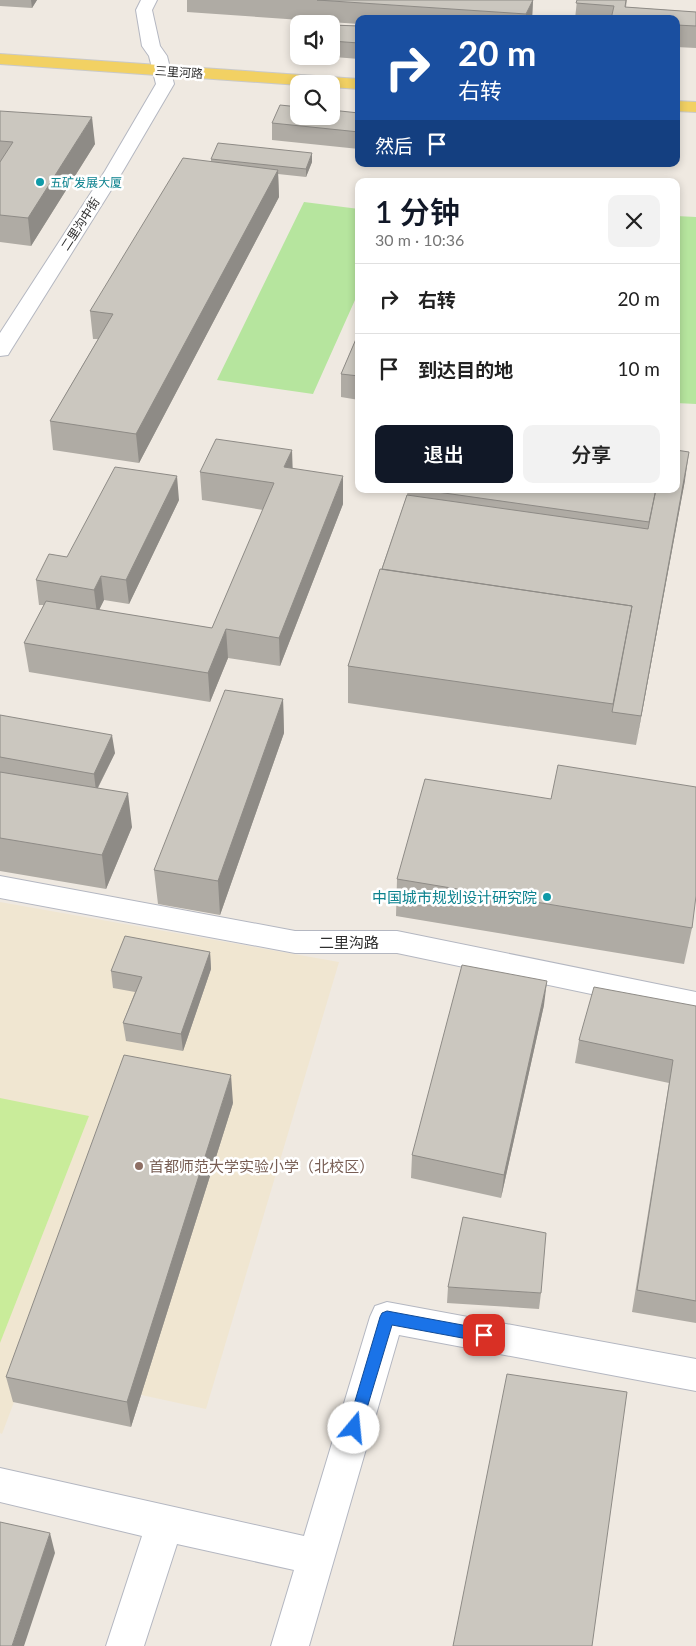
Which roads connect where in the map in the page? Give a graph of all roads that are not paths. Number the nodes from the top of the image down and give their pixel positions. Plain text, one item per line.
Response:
1 (149, 0) edge
2 (0, 59) edge
3 (0, 72) edge
4 (164, 77) junction
5 (355, 84) edge
6 (290, 92) edge
7 (340, 96) edge
8 (355, 97) edge
9 (680, 106) edge
10 (696, 107) edge
11 (680, 119) edge
12 (696, 120) edge
13 (0, 350) edge
14 (0, 887) edge
15 (696, 1004) edge
16 (696, 1375) edge
17 (0, 1485) edge
18 (165, 1523) junction
19 (316, 1557) junction
20 (125, 1646) edge
21 (290, 1646) edge

1 - 4 street
2 - 4 main road, 三里河路
3 - 4 main road, 三里河路
4 - 5 main road, 三里河路
4 - 6 main road, 三里河路
4 - 13 street, 二里沟中街
7 - 8 main road
9 - 10 main road
11 - 12 main road
14 - 15 street, 二里沟路
16 - 19 street
17 - 18 street
18 - 19 street
18 - 20 street
19 - 21 street

